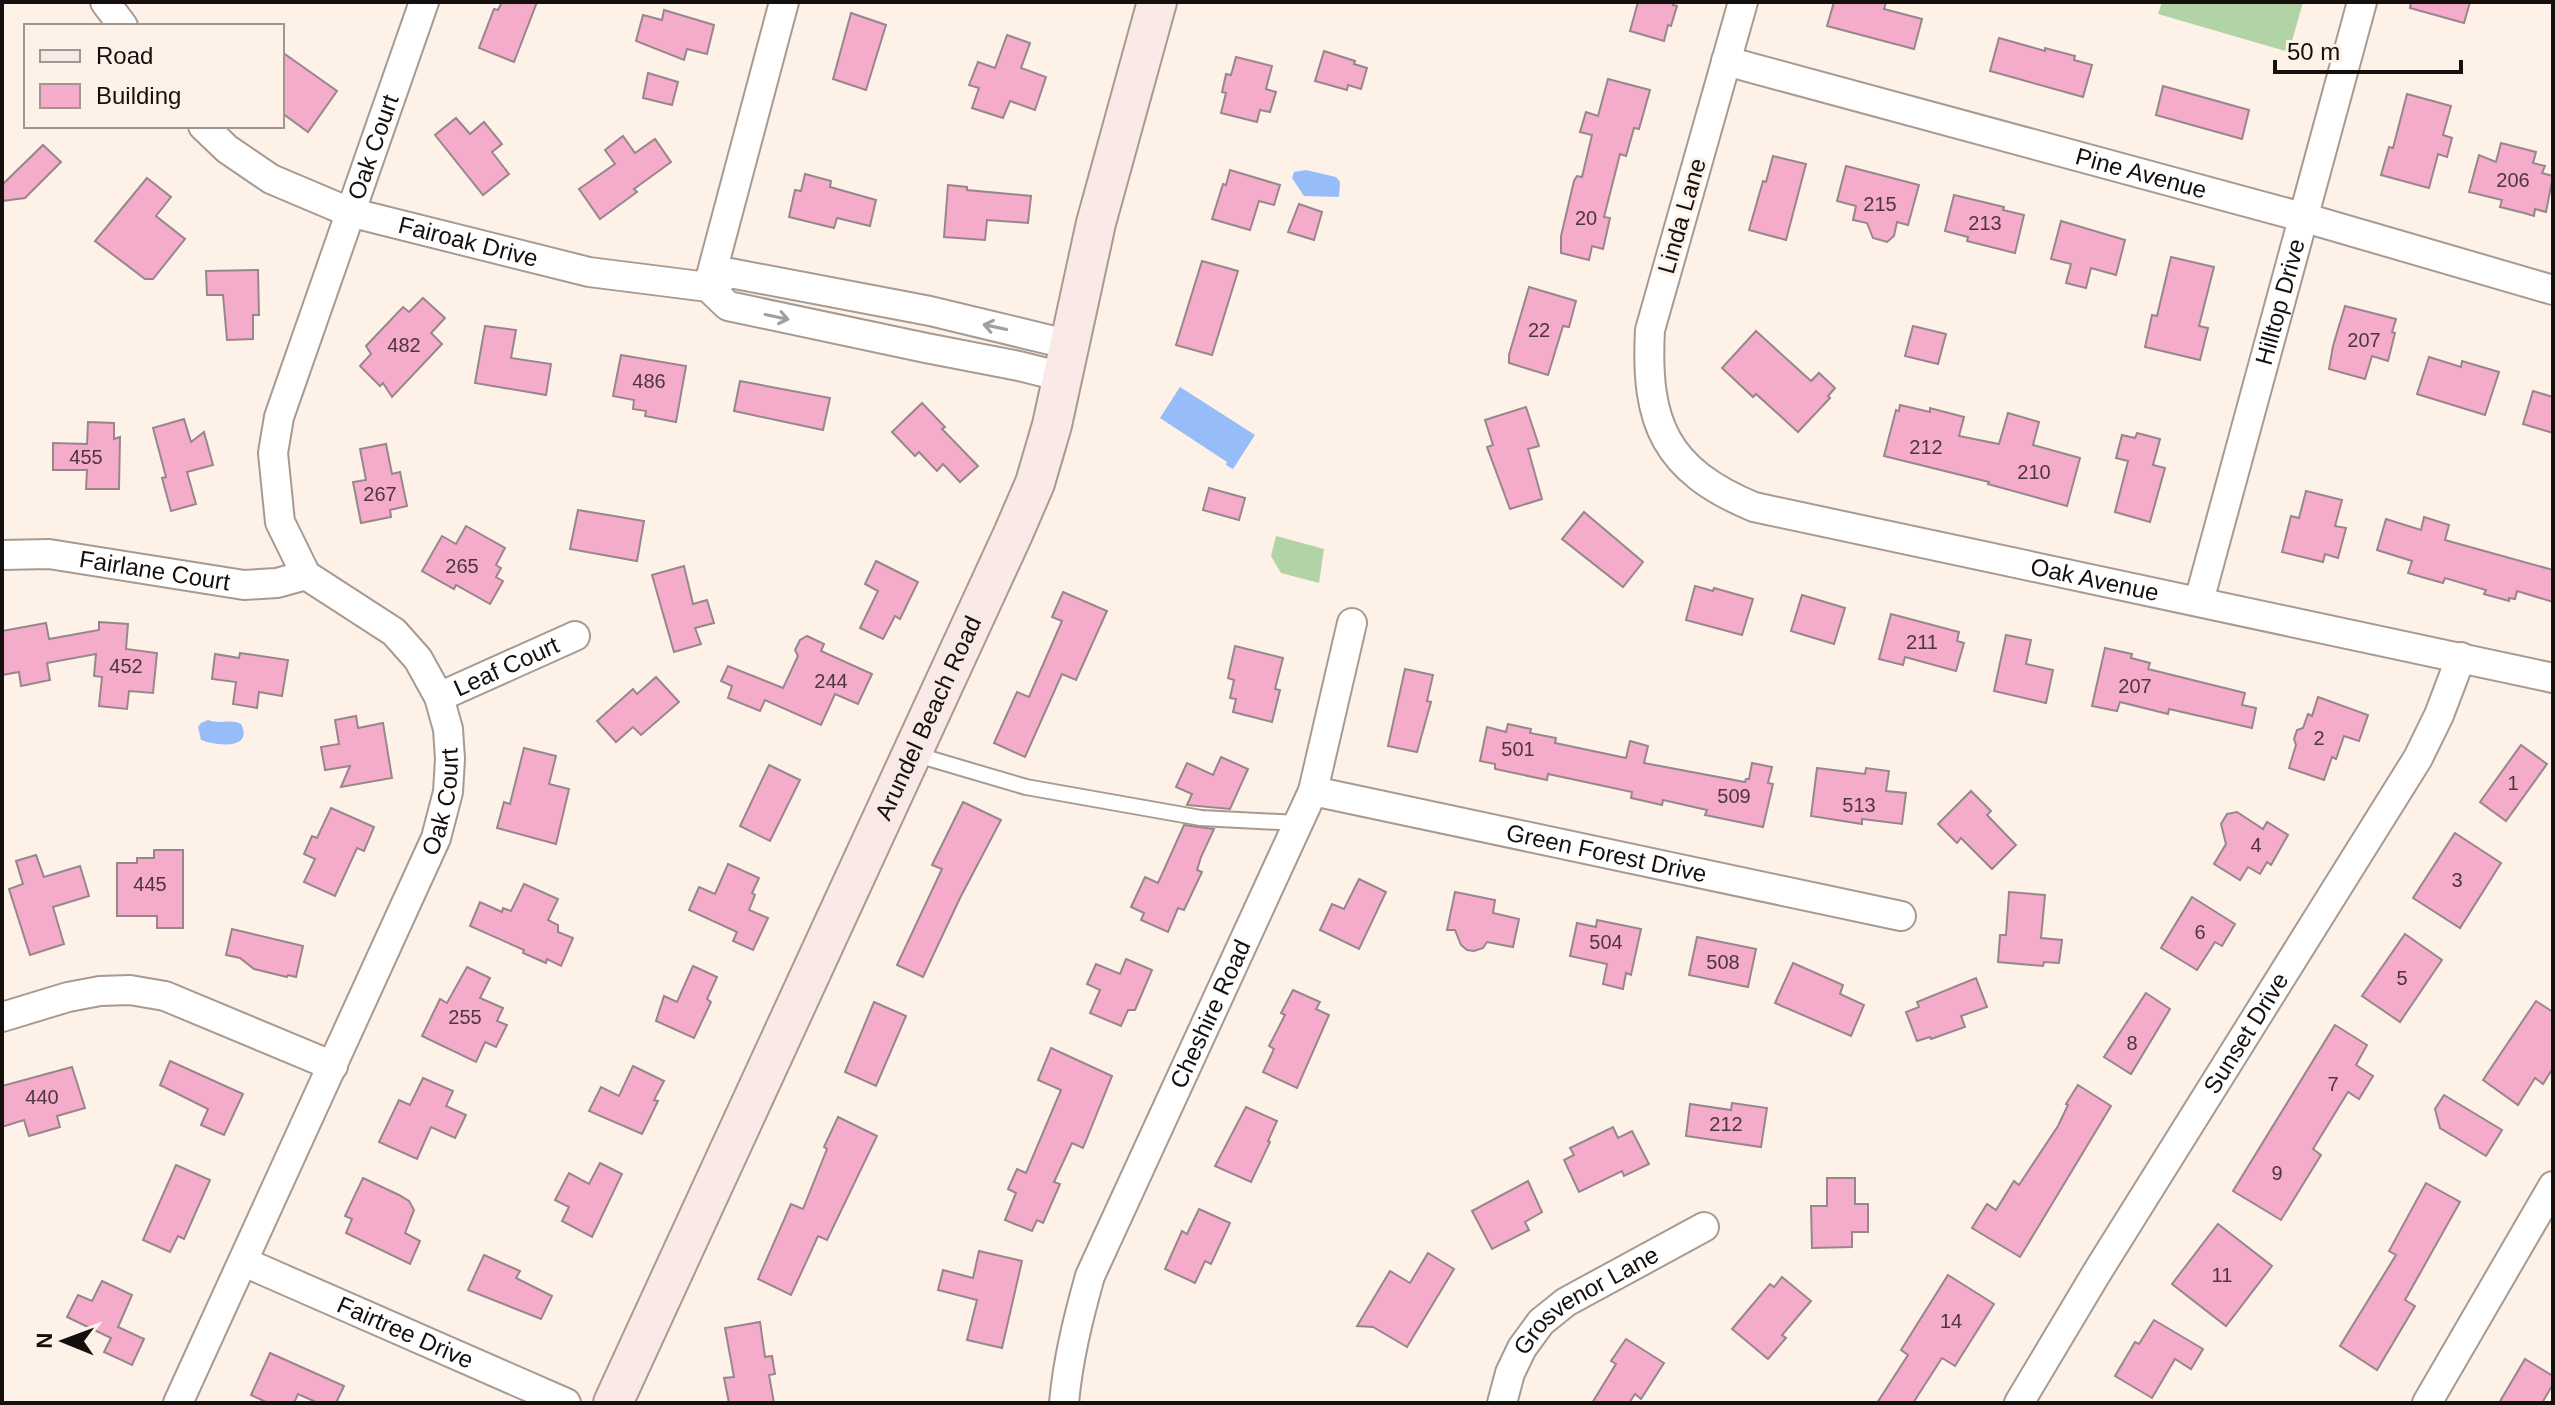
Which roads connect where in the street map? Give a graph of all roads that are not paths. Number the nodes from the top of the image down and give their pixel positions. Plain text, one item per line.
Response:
1 (105, 2) edge
2 (424, 2) edge
3 (784, 2) edge
4 (1157, 2) edge
5 (1743, 2) edge
6 (2362, 2) edge
7 (122, 24) edge
8 (1726, 61) junction
9 (205, 128) edge
10 (349, 212) junction
11 (2302, 217) junction
12 (708, 287) junction
13 (2553, 290) edge
14 (1067, 361) junction
15 (1663, 432) joint
16 (2, 555) edge
17 (306, 575) junction
18 (2199, 601) junction
19 (1352, 623) dead end
20 (575, 636) dead end
21 (2461, 657) junction
22 (2553, 678) edge
23 (439, 697) junction
24 (912, 753) junction
25 (1313, 791) junction
26 (1298, 823) junction
27 (1901, 916) dead end
28 (2, 1017) edge
29 (333, 1066) junction
30 (2553, 1186) edge
31 (1704, 1227) dead end
32 (244, 1262) junction
33 (178, 1403) edge
34 (566, 1403) edge
35 (613, 1403) edge
36 (1064, 1403) edge
37 (1502, 1403) edge
38 (2019, 1403) edge
39 (2427, 1403) edge

1 - 7 street
2 - 10 street, Oak Court
3 - 12 street
4 - 14 street, Arundel Beach Road
5 - 8 street, Linda Lane
6 - 11 street, Hilltop Drive
8 - 11 street, Pine Avenue
8 - 15 street, Linda Lane
9 - 10 street, Fairoak Drive
10 - 12 street, Fairoak Drive
10 - 17 street, Oak Court
11 - 13 street, Pine Avenue
11 - 18 street, Hilltop Drive
12 -> 14 street, Fairoak Drive
14 -> 12 street, Fairoak Drive
14 - 24 street, Arundel Beach Road
15 - 18 street, Oak Avenue
16 - 17 street, Fairlane Court
17 - 23 street, Oak Court
18 - 21 street, Oak Avenue
19 - 25 street, Cheshire Road
20 - 23 street, Leaf Court
21 - 22 street, Oak Avenue
21 - 38 street, Sunset Drive
23 - 29 street, Oak Court
24 - 26 lane
24 - 35 street, Arundel Beach Road
25 - 26 street, Cheshire Road
25 - 27 street, Green Forest Drive
26 - 36 street, Cheshire Road
28 - 29 street
29 - 32 street, Oak Court
30 - 39 street
31 - 37 street, Grosvenor Lane
32 - 33 street, Oak Court
32 - 34 street, Fairtree Drive

